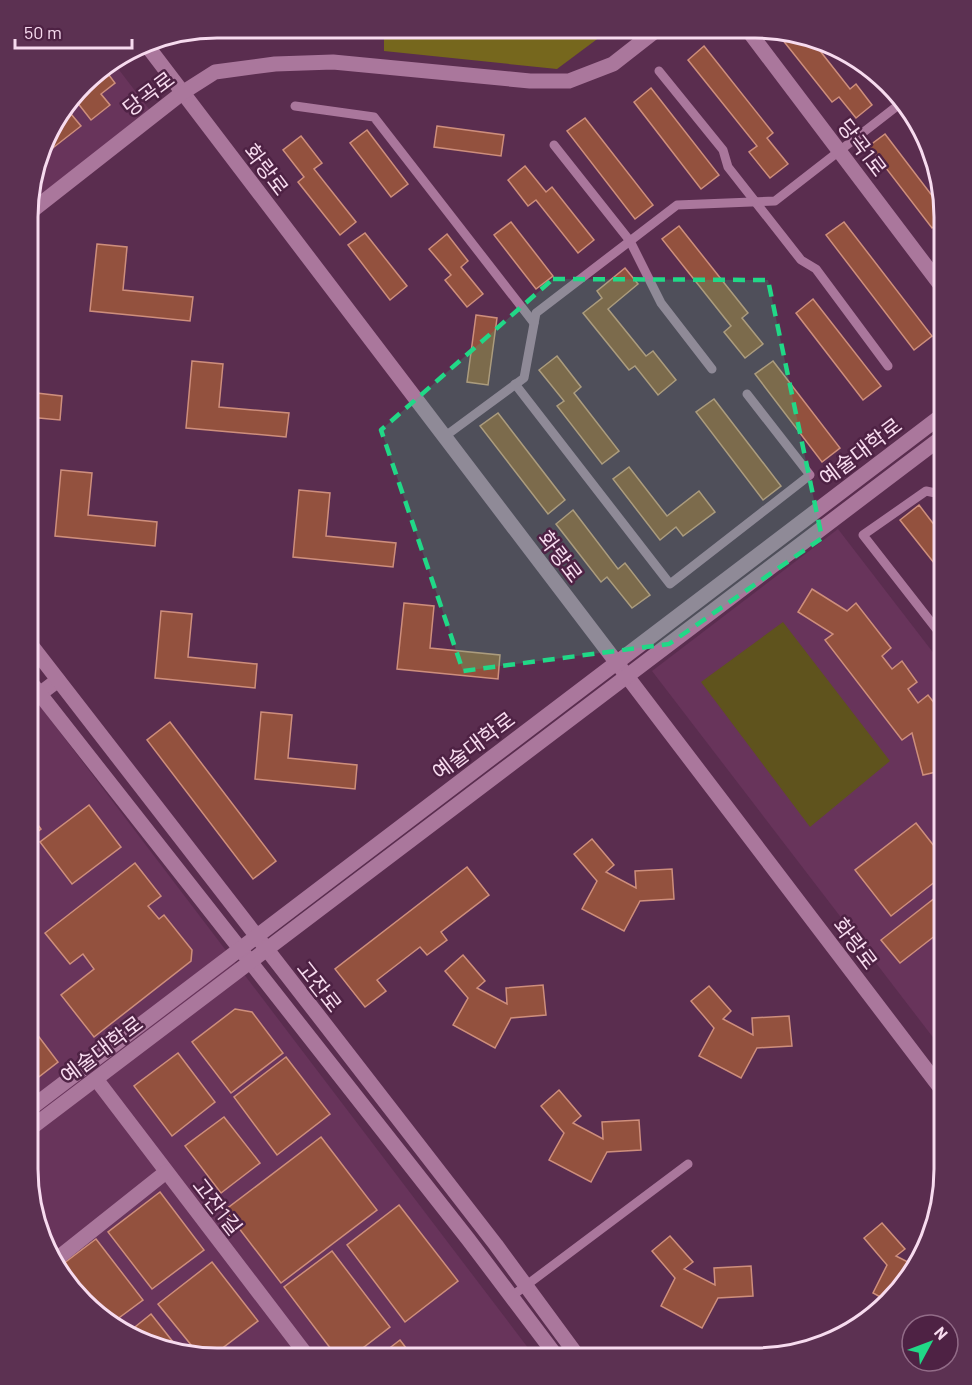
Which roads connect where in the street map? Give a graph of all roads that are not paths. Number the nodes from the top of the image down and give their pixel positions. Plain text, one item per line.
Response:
1 (646, 38) edge
2 (754, 38) edge
3 (150, 50) edge
4 (659, 71) dead end
5 (182, 93) junction
6 (295, 106) dead end
7 (896, 107) edge
8 (554, 145) dead end
9 (839, 151) junction
10 (755, 201) junction
11 (38, 206) edge
12 (630, 241) junction
13 (934, 276) edge
14 (534, 323) junction
15 (888, 366) dead end
16 (712, 369) dead end
17 (515, 384) junction
18 (747, 394) dead end
19 (934, 421) edge
20 (444, 437) junction
21 (934, 443) edge
22 (934, 493) edge
23 (934, 626) edge
24 (38, 654) edge
25 (616, 662) junction
26 (627, 677) junction
27 (58, 680) junction
28 (38, 696) edge
29 (38, 704) edge
30 (255, 937) junction
31 (239, 950) junction
32 (267, 951) junction
33 (250, 964) junction
34 (96, 1079) junction
35 (934, 1080) edge
36 (38, 1103) edge
37 (38, 1123) edge
38 (688, 1164) dead end
39 (166, 1172) junction
40 (61, 1256) edge
41 (525, 1285) junction
42 (512, 1296) junction
43 (301, 1348) edge
44 (550, 1348) edge
45 (572, 1348) edge

1 - 5 street, 당곡로
2 - 9 street, 당곡1로
3 - 5 street, 화랑로
4 - 10 lane
5 - 11 street, 당곡로
5 - 20 street, 화랑로
6 - 14 lane
7 - 9 lane
8 - 12 lane
9 - 10 lane
9 - 13 street, 당곡1로
10 - 12 lane
10 - 15 lane
12 - 14 lane
12 - 16 lane
14 - 17 lane
17 - 18 lane
17 - 20 lane
19 - 25 street, 예술대학로
20 - 25 street, 화랑로
21 - 26 street, 예술대학로
22 - 23 lane
24 - 27 street, 고잔로
25 - 26 street, 화랑로
25 - 30 street, 예술대학로
26 - 32 street, 예술대학로
26 - 35 street, 화랑로
27 - 28 street
27 - 30 street, 고잔로
29 - 31 street, 고잔로
30 - 31 street, 예술대학로
30 - 32 street, 고잔로
31 - 33 street, 고잔로
31 - 36 street, 예술대학로
32 - 33 street, 예술대학로
32 - 41 street, 고잔로
33 - 34 street, 예술대학로
33 - 42 street, 고잔로
34 - 37 street, 예술대학로
34 - 39 street, 고잔1길
38 - 41 lane
39 - 40 street
39 - 43 street, 고잔1길
41 - 42 lane
41 - 45 street, 고잔로
42 - 44 street, 고잔로

